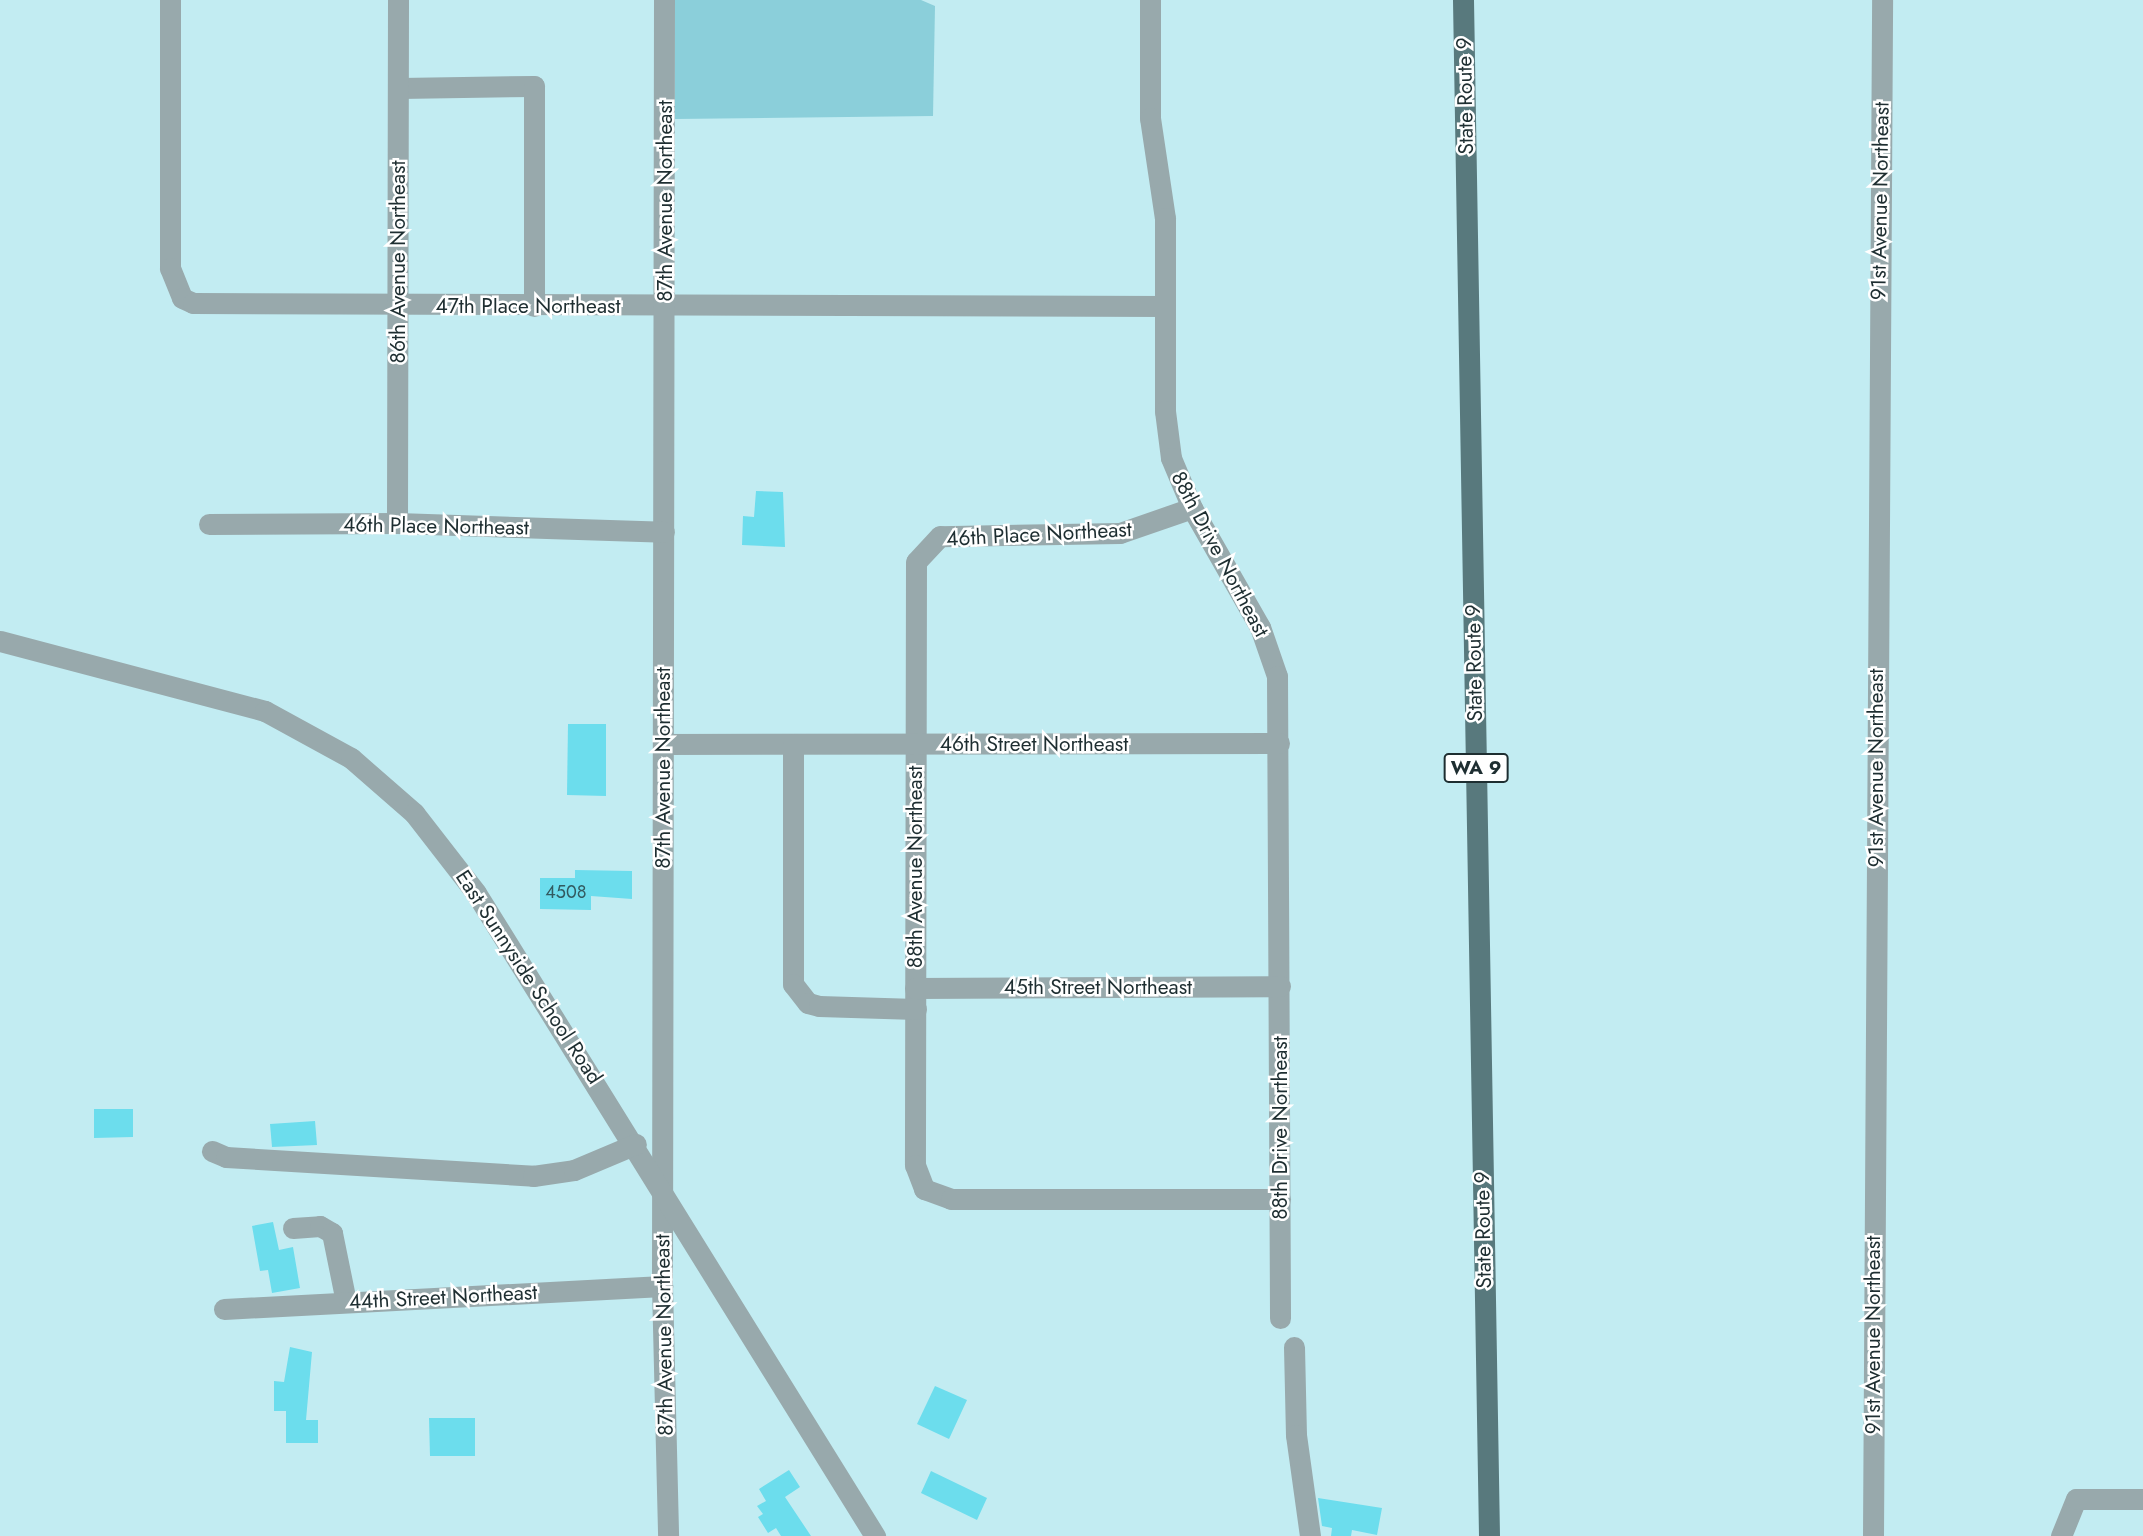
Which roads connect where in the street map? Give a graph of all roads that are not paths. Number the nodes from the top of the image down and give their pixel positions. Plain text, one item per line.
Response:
1 (170, 0) edge
2 (398, 0) edge
3 (664, 0) edge
4 (1150, 0) edge
5 (1463, 0) edge
6 (1882, 0) edge
7 (400, 88) junction
8 (398, 306) junction
9 (534, 306) junction
10 (666, 306) junction
11 (1165, 306) junction
12 (1192, 508) junction
13 (397, 523) junction
14 (209, 524) dead end
15 (664, 532) junction
16 (926, 545) joint
17 (0, 641) edge
18 (1279, 743) junction
19 (663, 744) junction
20 (793, 744) junction
21 (915, 744) junction
22 (1280, 986) junction
23 (915, 988) junction
24 (916, 1009) junction
25 (636, 1144) junction
26 (212, 1151) dead end
27 (663, 1188) junction
28 (1280, 1199) junction
29 (293, 1228) dead end
30 (662, 1286) junction
31 (346, 1302) junction
32 (224, 1309) dead end
33 (1280, 1318) dead end
34 (1294, 1347) dead end
35 (2143, 1499) edge
36 (668, 1536) edge
37 (875, 1536) edge
38 (1310, 1536) edge
39 (1489, 1536) edge
40 (1873, 1536) edge
41 (2061, 1536) edge

1 - 8 street, 47th PIace Northeast
2 - 7 street, 86th Avenue Northeast
3 - 10 street, 87th Avenue Northeast
4 - 11 street, 88th Drive Northeast
5 - 39 main road, State Route 9 / WA 9
6 - 40 street, 91st Avenue Northeast
7 - 8 street, 86th Avenue Northeast
7 - 9 street
8 - 9 street, 47th PIace Northeast
8 - 13 street, 86th Avenue Northeast
9 - 10 street, 47th PIace Northeast
10 - 11 street, 47th PIace Northeast
10 - 15 street, 87th Avenue Northeast
11 - 12 street, 88th Drive Northeast
12 - 16 street, 46th Place Northeast
12 - 18 street, 88th Drive Northeast
13 - 14 street, 46th Place Northeast
13 - 15 street, 46th Place Northeast
15 - 19 street, 87th Avenue Northeast
16 - 21 street, 88th Avenue Northeast
17 - 25 street, East Sunnyside School Road
18 - 21 street, 46th Street Northeast
18 - 22 street, 88th Drive Northeast
19 - 20 street, 46th Street Northeast
19 - 27 street, 87th Avenue Northeast
20 - 21 street, 46th Street Northeast
20 - 24 street
21 - 23 street, 88th Avenue Northeast
22 - 23 street, 45th Street Northeast
22 - 28 street, 88th Drive Northeast
23 - 24 street, 88th Avenue Northeast
24 - 28 street, 88th Avenue Northeast
25 - 26 street
25 - 27 street, East Sunnyside School Road
27 - 30 street, 87th Avenue Northeast
27 - 37 street, East Sunnyside School Road
28 - 33 street, 88th Drive Northeast
29 - 31 street
30 - 31 street, 44th Street Northeast
30 - 36 street, 87th Avenue Northeast
31 - 32 street, 44th Street Northeast
34 - 38 street
35 - 41 street

